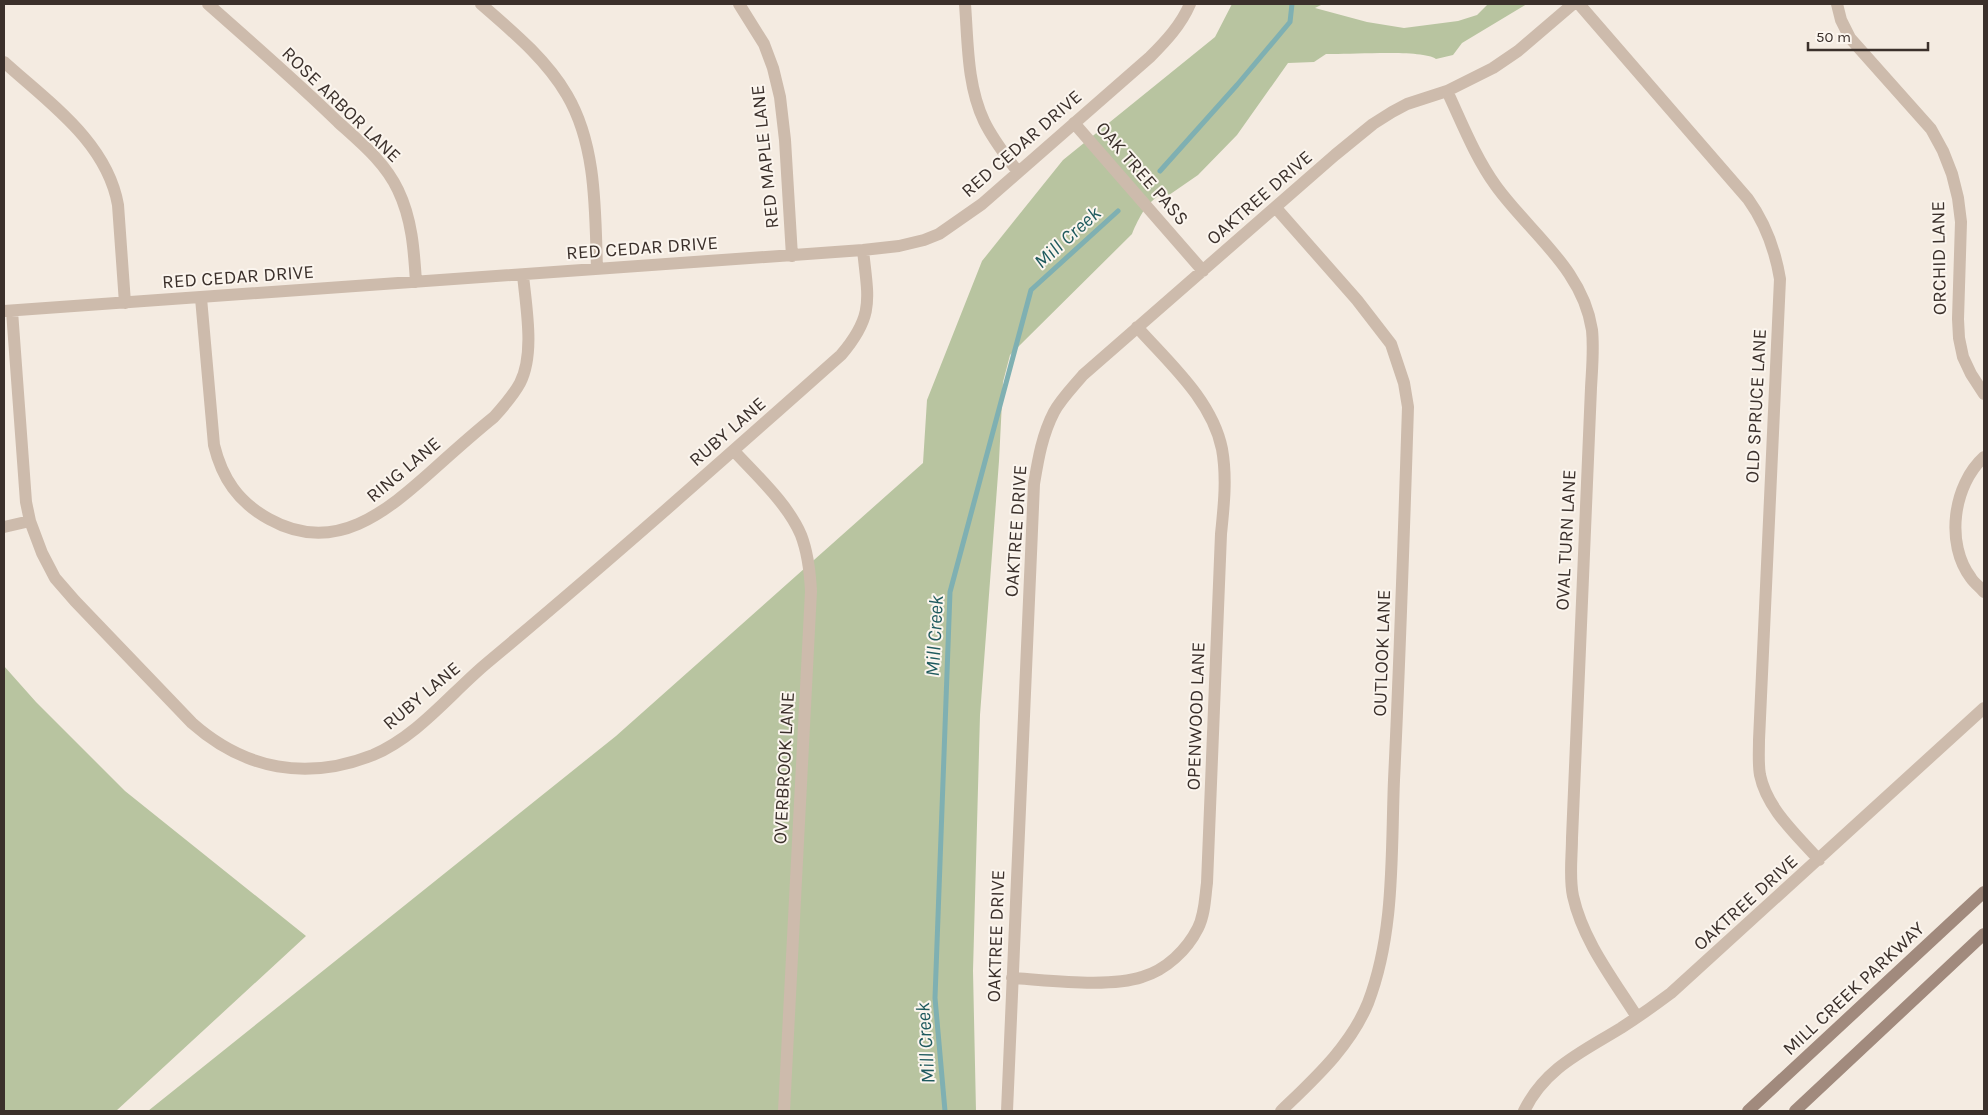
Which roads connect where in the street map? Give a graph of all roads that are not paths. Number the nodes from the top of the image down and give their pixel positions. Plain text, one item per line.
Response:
1 (208, 4) edge
2 (481, 4) edge
3 (740, 4) edge
4 (965, 4) edge
5 (1190, 4) edge
6 (1573, 4) edge
7 (1579, 4) edge
8 (1837, 4) edge
9 (4, 62) edge
10 (1447, 91) junction
11 (1074, 123) junction
12 (1018, 172) junction
13 (1276, 208) junction
14 (863, 250) junction
15 (792, 256) junction
16 (597, 269) junction
17 (1203, 271) junction
18 (523, 275) junction
19 (416, 282) junction
20 (200, 298) junction
21 (125, 303) junction
22 (8, 311) edge
23 (1137, 327) junction
24 (1984, 394) edge
25 (734, 451) junction
26 (1984, 457) edge
27 (30, 521) junction
28 (4, 527) edge
29 (1984, 592) edge
30 (1984, 708) edge
31 (1819, 860) junction
32 (1984, 892) edge
33 (1984, 934) edge
34 (1012, 978) junction
35 (1638, 1018) junction
36 (784, 1111) edge
37 (1007, 1111) edge
38 (1281, 1111) edge
39 (1524, 1111) edge
40 (1748, 1111) edge
41 (1794, 1111) edge

1 - 19 street, ROSE ARBOR LANE
2 - 16 street
3 - 15 street, RED MAPLE LANE
4 - 12 street
5 - 11 street, RED CEDAR DRIVE
6 - 10 street, OAKTREE DRIVE
7 - 31 street, OLD SPRUCE LANE
8 - 24 street, ORCHID LANE
9 - 21 street
10 - 13 street, OAKTREE DRIVE
10 - 35 street, OVAL TURN LANE
11 - 12 street, RED CEDAR DRIVE
11 - 17 street, OAK TREE PASS
12 - 14 street, RED CEDAR DRIVE
13 - 17 street, OAKTREE DRIVE
13 - 38 street, OUTLOOK LANE
14 - 15 street, RED CEDAR DRIVE
14 - 25 street, RUBY LANE
15 - 16 street, RED CEDAR DRIVE
16 - 18 street, RED CEDAR DRIVE
17 - 23 street, OAKTREE DRIVE
18 - 19 street, RED CEDAR DRIVE
18 - 20 street, RING LANE
19 - 20 street, RED CEDAR DRIVE
20 - 21 street, RED CEDAR DRIVE
21 - 22 street, RED CEDAR DRIVE
22 - 27 street, RUBY LANE
23 - 34 street, OAKTREE DRIVE
23 - 34 street, OPENWOOD LANE
25 - 27 street, RUBY LANE
25 - 36 street, OVERBROOK LANE
26 - 29 street
27 - 28 street
30 - 31 street, OAKTREE DRIVE
31 - 35 street, OAKTREE DRIVE
32 - 40 main road, MILL CREEK PARKWAY
33 - 41 main road
34 - 37 street, OAKTREE DRIVE
35 - 39 street, OAKTREE DRIVE

